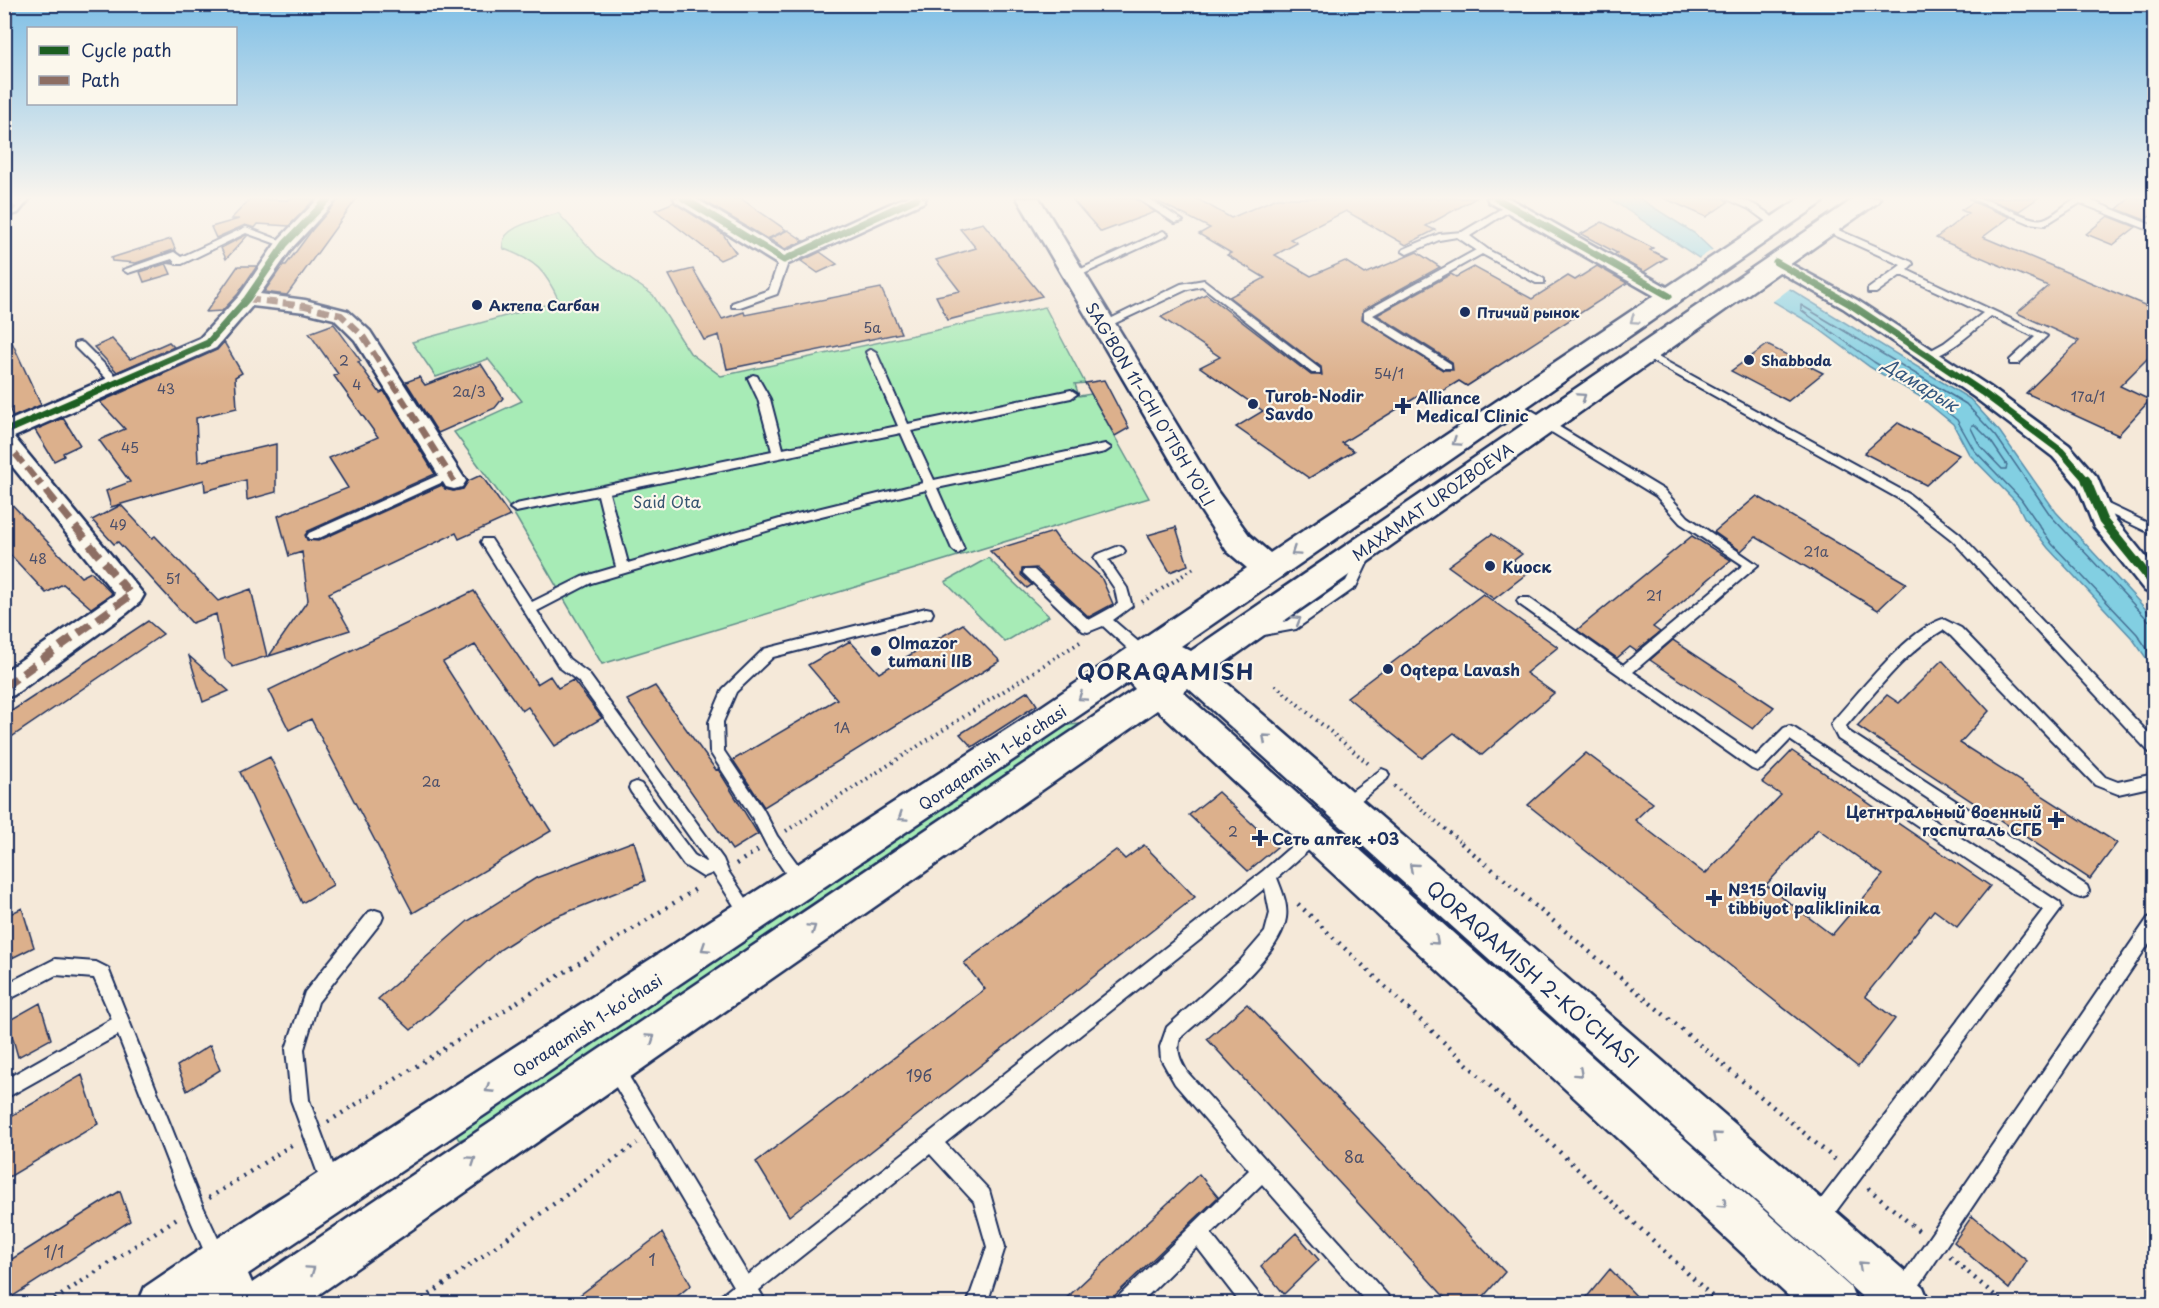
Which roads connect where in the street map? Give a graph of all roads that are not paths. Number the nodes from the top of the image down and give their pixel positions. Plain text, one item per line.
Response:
1 (162, 259) edge
2 (275, 259) edge
3 (1064, 259) edge
4 (1108, 259) edge
5 (1467, 259) edge
6 (1500, 259) edge
7 (1604, 259) edge
8 (1724, 259) edge
9 (1780, 259) edge
10 (1897, 259) edge
11 (784, 260) edge
12 (1774, 263) junction
13 (128, 270) dead end
14 (1900, 271) junction
15 (1073, 275) junction
16 (1540, 281) dead end
17 (1872, 291) dead end
18 (1669, 296) junction
19 (247, 299) junction
20 (736, 305) dead end
21 (1990, 312) junction
22 (1103, 325) junction
23 (80, 345) dead end
24 (871, 352) dead end
25 (1645, 353) junction
26 (1928, 356) junction
27 (2014, 362) dead end
28 (1447, 366) dead end
29 (1316, 371) dead end
30 (753, 378) dead end
31 (117, 383) junction
32 (1071, 394) dead end
33 (1513, 403) junction
34 (1545, 423) junction
35 (905, 429) junction
36 (4, 432) edge
37 (4, 440) edge
38 (1105, 448) dead end
39 (779, 454) junction
40 (452, 477) joint
41 (930, 486) junction
42 (603, 491) junction
43 (2095, 502) junction
44 (516, 508) dead end
45 (2154, 531) edge
46 (313, 536) dead end
47 (487, 542) dead end
48 (958, 549) dead end
49 (1119, 551) dead end
50 (623, 570) junction
51 (1269, 570) junction
52 (1029, 573) dead end
53 (2154, 584) edge
54 (1524, 601) dead end
55 (529, 609) junction
56 (926, 613) dead end
57 (1106, 621) junction
58 (1157, 665) junction
59 (1623, 672) junction
60 (4, 687) edge
61 (2154, 748) edge
62 (1382, 775) road end
63 (2154, 780) edge
64 (636, 788) dead end
65 (1330, 820) junction
66 (720, 869) junction
67 (1268, 876) junction
68 (802, 884) junction
69 (2081, 891) dead end
70 (375, 917) dead end
71 (751, 917) junction
72 (2154, 923) edge
73 (4, 993) edge
74 (122, 1023) junction
75 (612, 1065) junction
76 (4, 1090) edge
77 (931, 1141) junction
78 (1262, 1172) junction
79 (334, 1190) junction
80 (1815, 1223) junction
81 (1198, 1233) junction
82 (228, 1284) edge
83 (751, 1296) edge
84 (1900, 1302) edge
85 (162, 1304) edge
86 (263, 1304) edge
87 (726, 1304) edge
88 (977, 1304) edge
89 (1125, 1304) edge
90 (1254, 1304) edge
91 (1382, 1304) edge
92 (1833, 1304) edge

1 - 13 lane
2 - 19 street
3 - 15 main road, SAG'BON 11-CHI O'TISH YO'LI
4 - 15 lane
5 - 28 lane
6 - 16 lane
7 - 18 street
8 - 18 main road, Qoraqamish 1-koʻchasi
9 - 12 main road
10 - 14 lane
11 - 20 lane
12 - 25 main road, MAXAMAT UROZBOEVA
12 - 26 street
14 - 17 lane
14 - 21 lane
15 - 22 main road, SAG'BON 11-CHI O'TISH YO'LI
18 -> 33 main road, Qoraqamish 1-koʻchasi
19 - 31 street
19 - 40 street
21 - 26 lane
21 - 27 lane
22 - 29 lane
22 - 51 main road, SAG'BON 11-CHI O'TISH YO'LI
23 - 31 lane
24 - 35 lane
34 -> 25 main road, MAXAMAT UROZBOEVA
25 - 61 lane
26 - 43 street
30 - 39 lane
31 - 36 street
32 - 35 lane
33 - 34 lane
33 -> 51 main road, Qoraqamish 1-koʻchasi
58 -> 34 main road, MAXAMAT UROZBOEVA
34 - 59 lane
35 - 39 lane
35 - 41 lane
37 - 60 street
38 - 41 lane
39 - 42 lane
40 - 46 lane
41 - 48 lane
41 - 50 lane
42 - 44 lane
42 - 50 lane
43 - 45 lane
43 - 53 street
47 - 55 lane
49 - 57 lane
50 - 55 lane
51 - 58 main road, Qoraqamish 1-koʻchasi
52 - 57 lane
54 - 59 lane
55 - 66 lane
56 - 68 lane
57 - 58 lane
58 - 65 main road, QORAQAMISH 2-KO'CHASI
58 -> 68 main road, Qoraqamish 1-koʻchasi
75 -> 58 main road, Qoraqamish 1-koʻchasi
59 - 80 lane
62 - 65 lane
63 - 69 lane
64 - 66 lane
65 - 67 lane
80 -> 65 main road, QORAQAMISH 2-KO'CHASI
65 -> 92 main road, QORAQAMISH 2-KO'CHASI
66 - 71 lane
67 - 77 lane
67 - 78 lane
68 - 71 main road, Qoraqamish 1-koʻchasi
70 - 79 lane
71 -> 79 main road, Qoraqamish 1-koʻchasi
72 - 84 lane
73 - 74 lane
74 - 76 lane
74 - 82 lane
75 - 83 lane
86 -> 75 main road, Qoraqamish 1-koʻchasi
77 - 83 lane
77 - 88 lane
78 - 81 lane
78 - 91 lane
79 - 82 main road, Qoraqamish 1-koʻchasi
84 -> 80 main road, QORAQAMISH 2-KO'CHASI
81 - 89 lane
81 - 90 lane
82 - 85 main road, Qoraqamish 1-koʻchasi
83 - 87 lane

